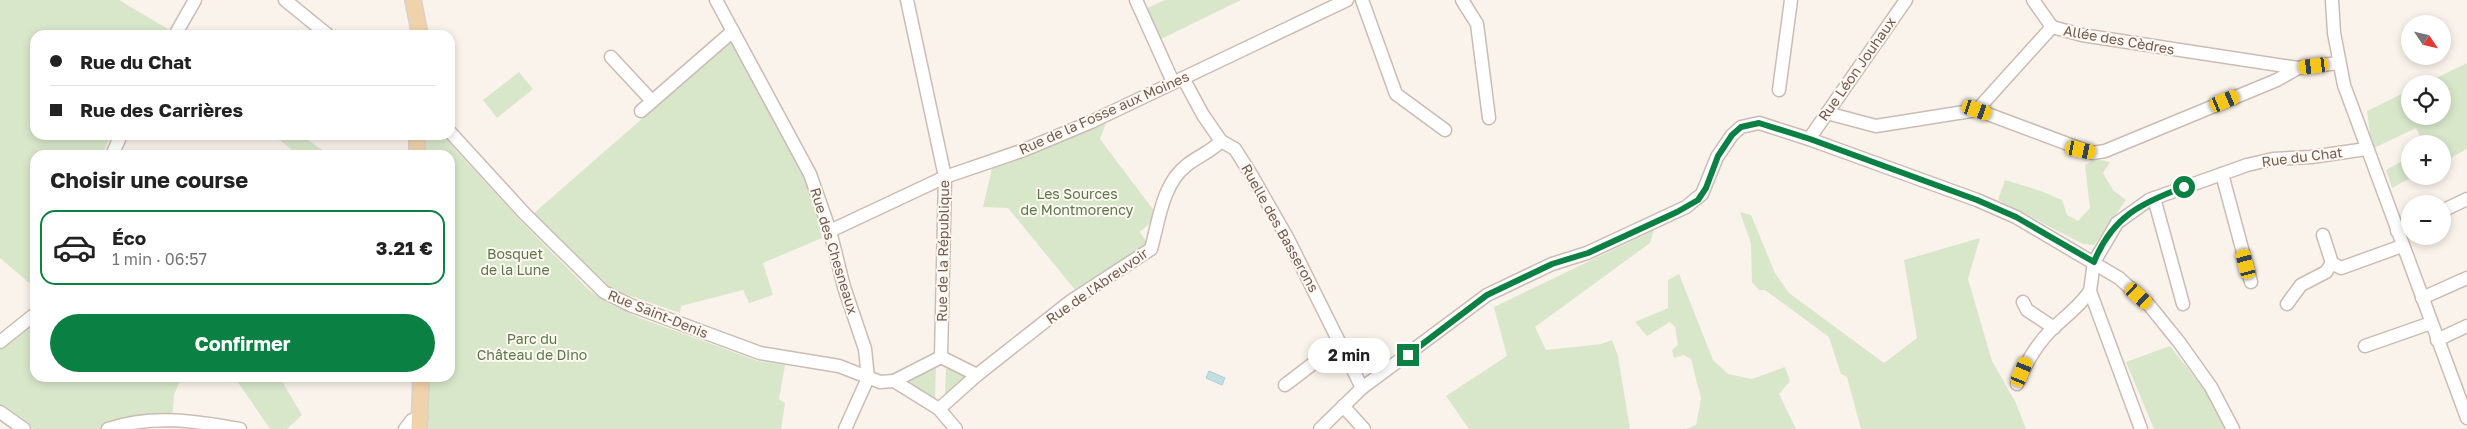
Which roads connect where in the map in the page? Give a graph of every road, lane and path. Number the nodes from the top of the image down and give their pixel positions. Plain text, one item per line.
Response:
1 (195, 0) edge
2 (285, 0) edge
3 (414, 0) edge
4 (716, 0) edge
5 (908, 0) edge
6 (1136, 0) edge
7 (1347, 0) edge
8 (1362, 0) edge
9 (1462, 0) edge
10 (1791, 0) edge
11 (1906, 0) edge
12 (2033, 0) edge
13 (2332, 0) edge
14 (2052, 27) junction
15 (178, 30) edge
16 (322, 30) edge
17 (419, 30) edge
18 (733, 31) junction
19 (611, 57) dead end
20 (2338, 63) junction
21 (2298, 68) junction
22 (1178, 80) junction
23 (1779, 90) dead end
24 (652, 101) junction
25 (1977, 110) junction
26 (641, 111) dead end
27 (1828, 113) junction
28 (1489, 118) dead end
29 (1445, 130) dead end
30 (455, 138) edge
31 (1810, 139) junction
32 (1221, 141) junction
33 (2366, 149) junction
34 (2222, 174) junction
35 (945, 177) junction
36 (2154, 198) junction
37 (2467, 200) edge
38 (2451, 207) edge
39 (2401, 229) edge
40 (830, 231) junction
41 (2397, 231) junction
42 (2323, 235) dead end
43 (2402, 246) junction
44 (2094, 262) junction
45 (2332, 263) junction
46 (2467, 278) edge
47 (2251, 282) dead end
48 (2090, 291) junction
49 (2422, 298) junction
50 (2023, 302) dead end
51 (2183, 304) dead end
52 (2287, 304) dead end
53 (30, 318) edge
54 (2431, 323) junction
55 (2467, 326) edge
56 (2054, 328) junction
57 (2437, 340) junction
58 (0, 342) edge
59 (1340, 343) junction
60 (2365, 346) dead end
61 (942, 357) junction
62 (977, 375) junction
63 (868, 378) junction
64 (894, 381) junction
65 (421, 382) edge
66 (2017, 384) dead end
67 (1284, 385) dead end
68 (1362, 388) junction
69 (2462, 390) edge
70 (1343, 406) junction
71 (938, 409) junction
72 (0, 412) edge
73 (2467, 418) edge
74 (420, 424) edge
75 (24, 429) edge
76 (108, 429) edge
77 (240, 429) edge
78 (405, 429) edge
79 (845, 429) edge
80 (956, 429) edge
81 (1320, 429) edge
82 (1364, 429) edge
83 (2141, 429) edge
84 (2233, 429) edge

1 - 15 street
2 - 16 street
3 - 17 main road
4 - 18 street, Rue des Chesneaux
5 - 35 street, Rue de la République
6 - 22 street, Ruelle des Basserons
7 - 22 street, Rue de la Fosse aux Moines
8 - 29 street
9 - 28 street
10 - 23 street
11 - 27 street, Rue Léon Jouhaux
12 - 14 street
13 - 20 street
14 - 21 street, Allée des Cèdres
14 - 25 street, Allée des Cèdres
18 - 24 street
18 - 40 street, Rue des Chesneaux
19 - 24 street
20 - 21 street
20 - 33 street
21 - 25 street
22 - 32 street, Ruelle des Basserons
22 - 35 street, Rue de la Fosse aux Moines
24 - 26 street
25 - 27 street
27 - 31 street, Rue Léon Jouhaux
30 - 63 street, Rue Saint-Denis
31 - 44 street
31 - 68 street
32 - 59 street, Ruelle des Basserons
32 - 62 street, Rue de l'Abreuvoir
33 - 34 street, Rue du Chat
33 - 41 street
34 - 36 street, Rue du Chat
34 - 47 street
35 - 40 street, Rue de la Fosse aux Moines
35 - 61 street, Rue de la République
36 - 44 street, Rue du Chat
36 - 51 street
37 - 38 street
39 - 41 street
40 - 63 street, Rue des Chesneaux
41 - 43 street
42 - 45 street
43 - 45 street
43 - 49 street
44 - 48 street
44 - 84 street
45 - 52 street
46 - 49 street
48 - 56 street
48 - 83 street
49 - 54 street
50 - 56 street
53 - 58 street
54 - 57 street
54 - 60 street
55 - 57 street
56 - 66 street
57 - 69 street
59 - 67 street
59 - 68 street, Ruelle des Basserons
61 - 62 street
61 - 64 street
62 - 71 street, Rue de l'Abreuvoir
63 - 64 street
63 - 79 street
64 - 71 street
65 - 74 main road
68 - 70 street
69 - 73 street
70 - 81 street
70 - 82 street
71 - 80 street
72 - 75 street
74 - 78 street
76 - 77 street

